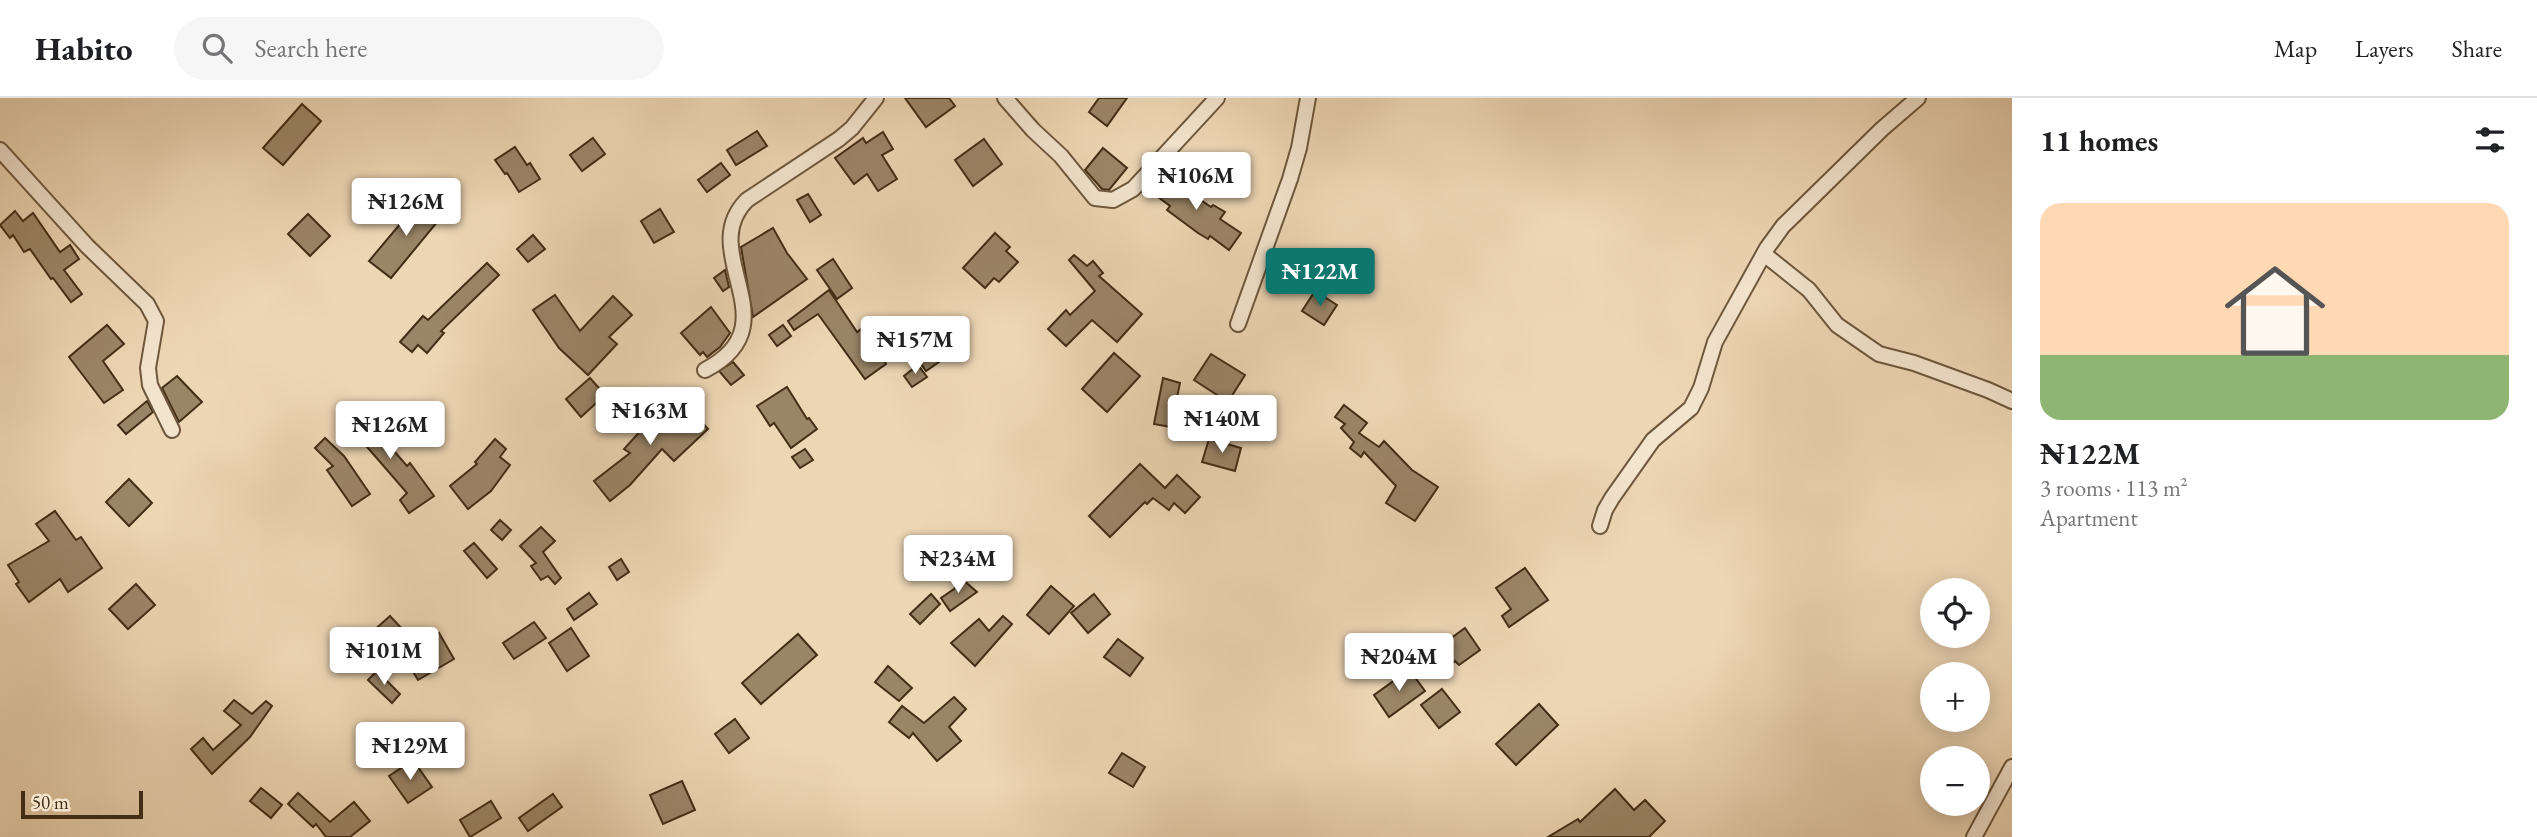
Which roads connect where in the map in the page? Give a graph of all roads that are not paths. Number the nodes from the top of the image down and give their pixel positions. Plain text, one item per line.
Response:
1 (876, 98) edge
2 (1005, 98) edge
3 (1217, 98) edge
4 (1308, 98) edge
5 (1918, 98) edge
6 (0, 150) edge
7 (1764, 254) junction
8 (1238, 324) dead end
9 (705, 370) dead end
10 (2012, 401) edge
11 (172, 430) dead end
12 (1600, 526) dead end
13 (2012, 767) edge
14 (1974, 837) edge

1 - 9 street
2 - 3 street
4 - 8 street
5 - 7 street
6 - 11 street
7 - 10 street
7 - 12 street
13 - 14 street

